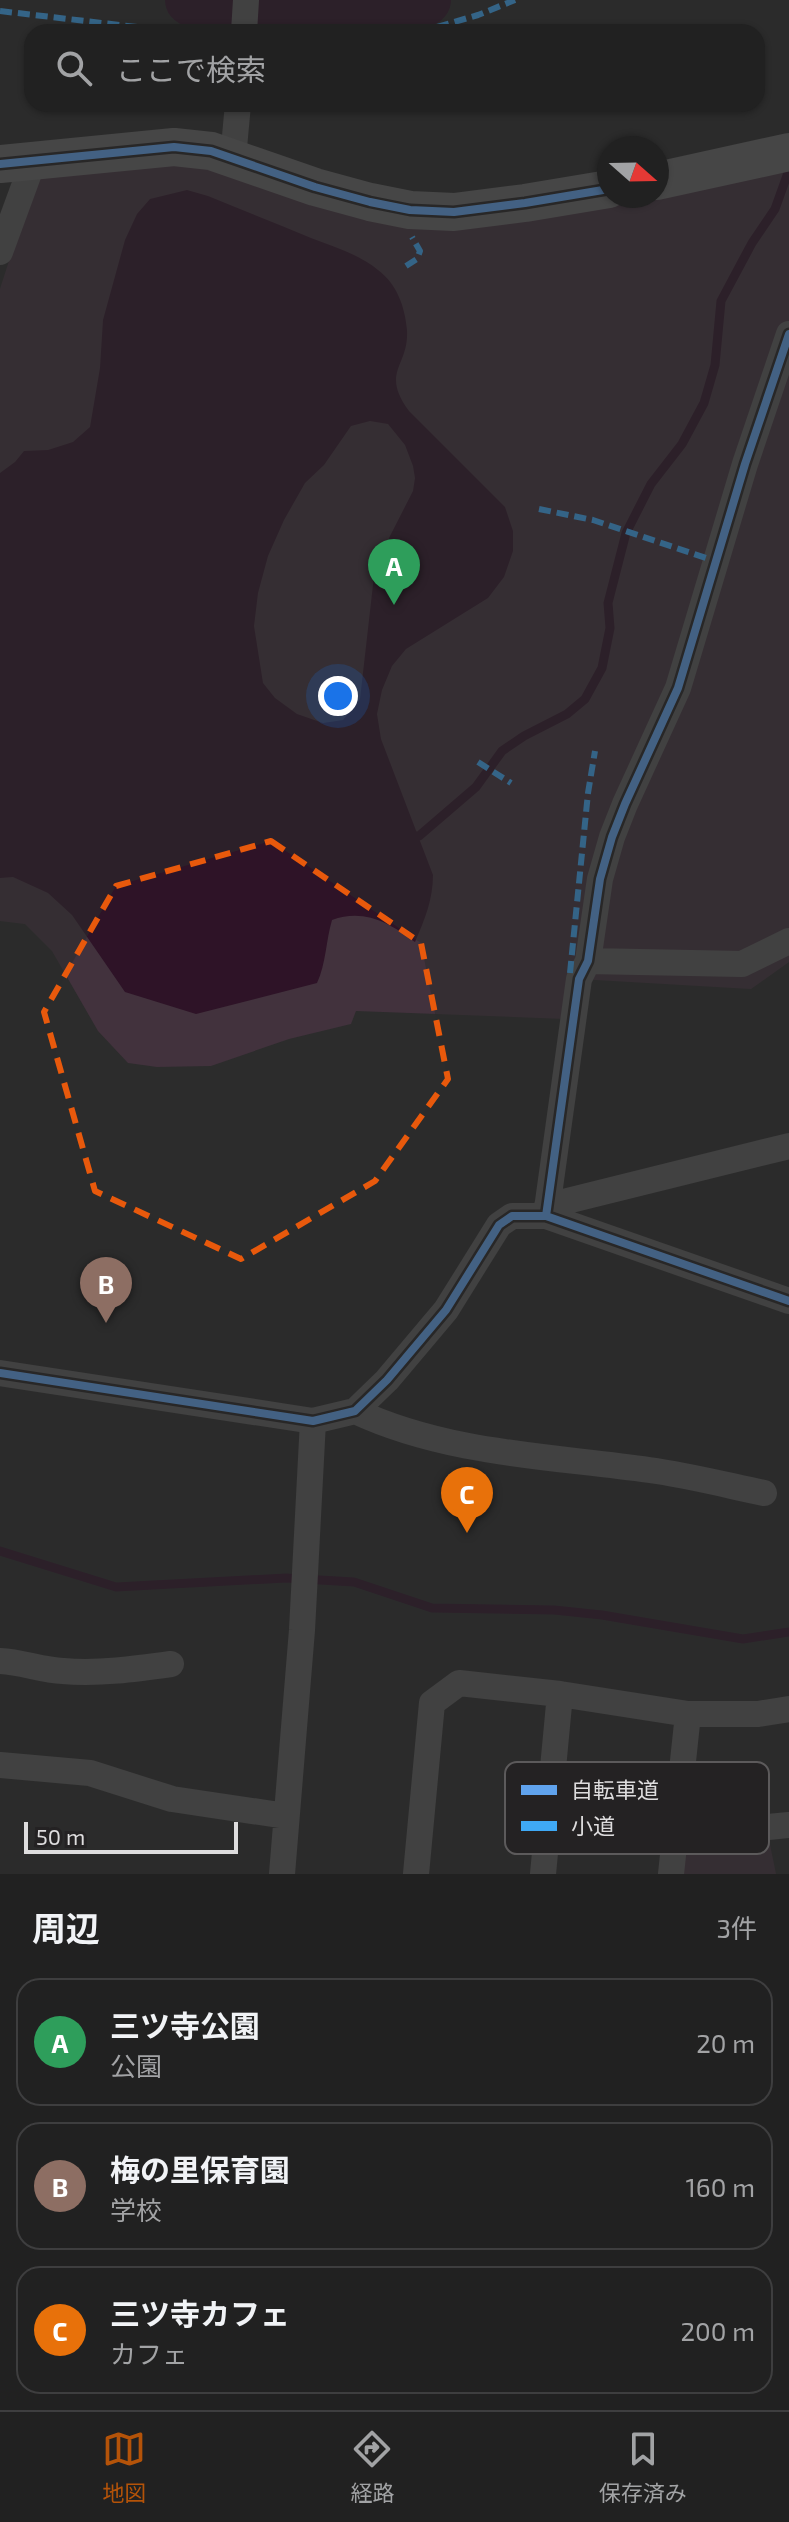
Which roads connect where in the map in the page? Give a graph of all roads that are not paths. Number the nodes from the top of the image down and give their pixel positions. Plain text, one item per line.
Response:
1 (246, 0) edge
2 (244, 24) edge
3 (237, 112) edge
4 (789, 152) edge
5 (233, 158) junction
6 (16, 163) edge
7 (669, 179) edge
8 (597, 191) edge
9 (0, 252) edge
10 (789, 334) edge
11 (789, 941) edge
12 (588, 961) junction
13 (789, 1146) edge
14 (546, 1211) junction
15 (789, 1301) edge
16 (0, 1373) edge
17 (355, 1411) junction
18 (313, 1421) junction
19 (764, 1493) dead end
20 (0, 1661) edge
21 (171, 1664) dead end
22 (560, 1694) junction
23 (789, 1709) edge
24 (688, 1714) junction
25 (554, 1762) edge
26 (683, 1762) edge
27 (0, 1765) edge
28 (286, 1816) junction
29 (789, 1825) edge
30 (769, 1827) edge
31 (545, 1854) edge
32 (673, 1854) edge
33 (282, 1874) edge
34 (416, 1874) edge
35 (543, 1874) edge
36 (671, 1874) edge

1 - 2 street
3 - 5 street
4 - 7 street
5 - 6 street
5 - 8 street
6 - 9 street
10 - 12 street
11 - 12 street
12 - 14 street
13 - 14 street
14 - 15 street
14 - 17 street
16 - 18 street
17 - 18 street
17 - 19 street
18 - 28 street
20 - 21 street
22 - 24 street
22 - 25 street
22 - 34 street
23 - 24 street
24 - 26 street
27 - 28 street
28 - 33 street
29 - 30 street
31 - 35 street
32 - 36 street

